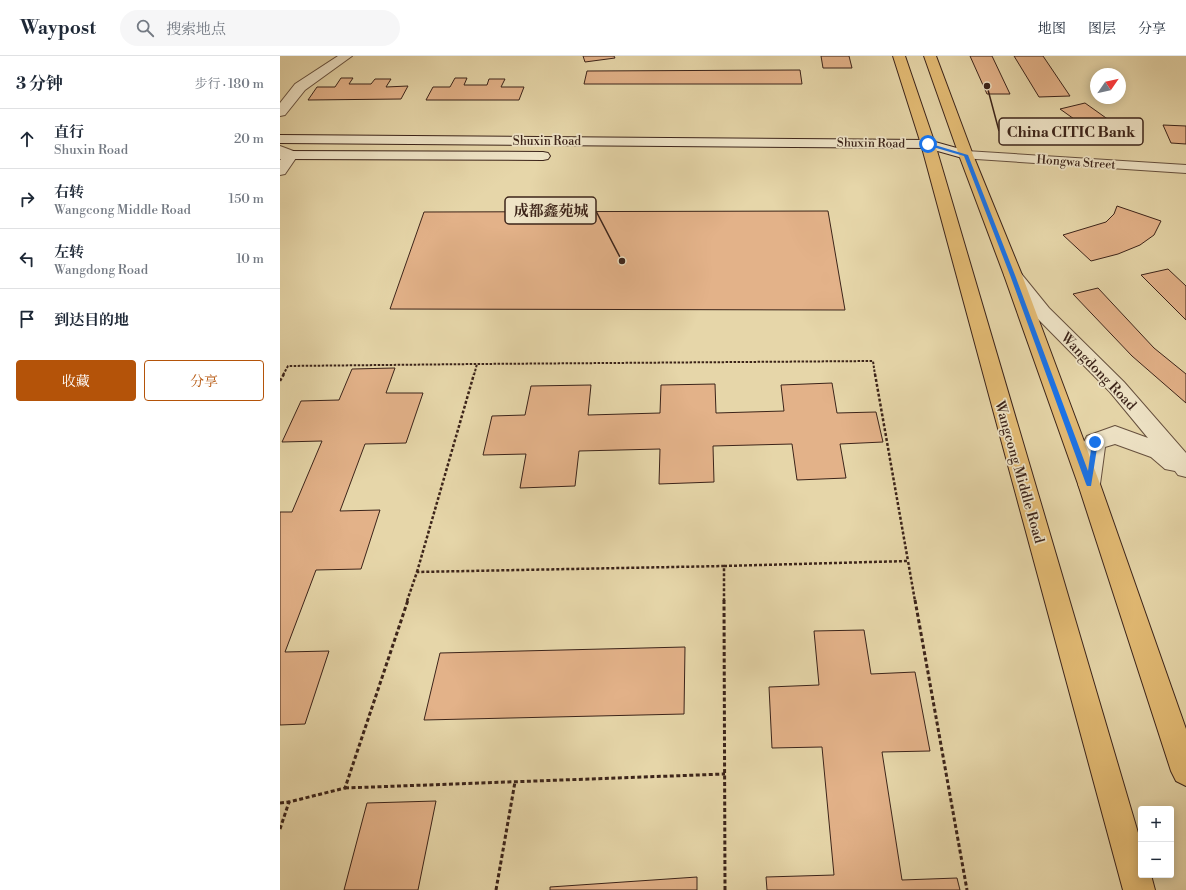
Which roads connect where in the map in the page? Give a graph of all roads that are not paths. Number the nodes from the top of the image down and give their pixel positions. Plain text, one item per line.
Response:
1 (346, 56) edge
2 (899, 56) edge
3 (930, 56) edge
4 (280, 112) edge
5 (280, 139) edge
6 (930, 151) junction
7 (284, 153) edge
8 (966, 155) junction
9 (560, 156) dead end
10 (860, 157) dead end
11 (1186, 169) edge
12 (280, 171) edge
13 (1013, 275) junction
14 (1186, 468) edge
15 (1186, 473) edge
16 (1089, 484) junction
17 (1186, 771) edge
18 (1138, 890) edge

1 - 4 main road
2 - 6 main road, Wangcong Middle Road
3 - 8 main road
5 - 6 main road, Shuxin Road
6 - 8 main road, Shuxin Road
6 - 10 main road, Shuxin Road
6 - 18 main road, Wangcong Middle Road
7 - 9 main road, Shuxin Road
7 - 12 main road
8 - 11 main road, Hongwa Street
8 - 13 main road
13 - 14 main road, Wangdong Road
13 - 16 main road
15 - 16 main road
16 - 17 main road

